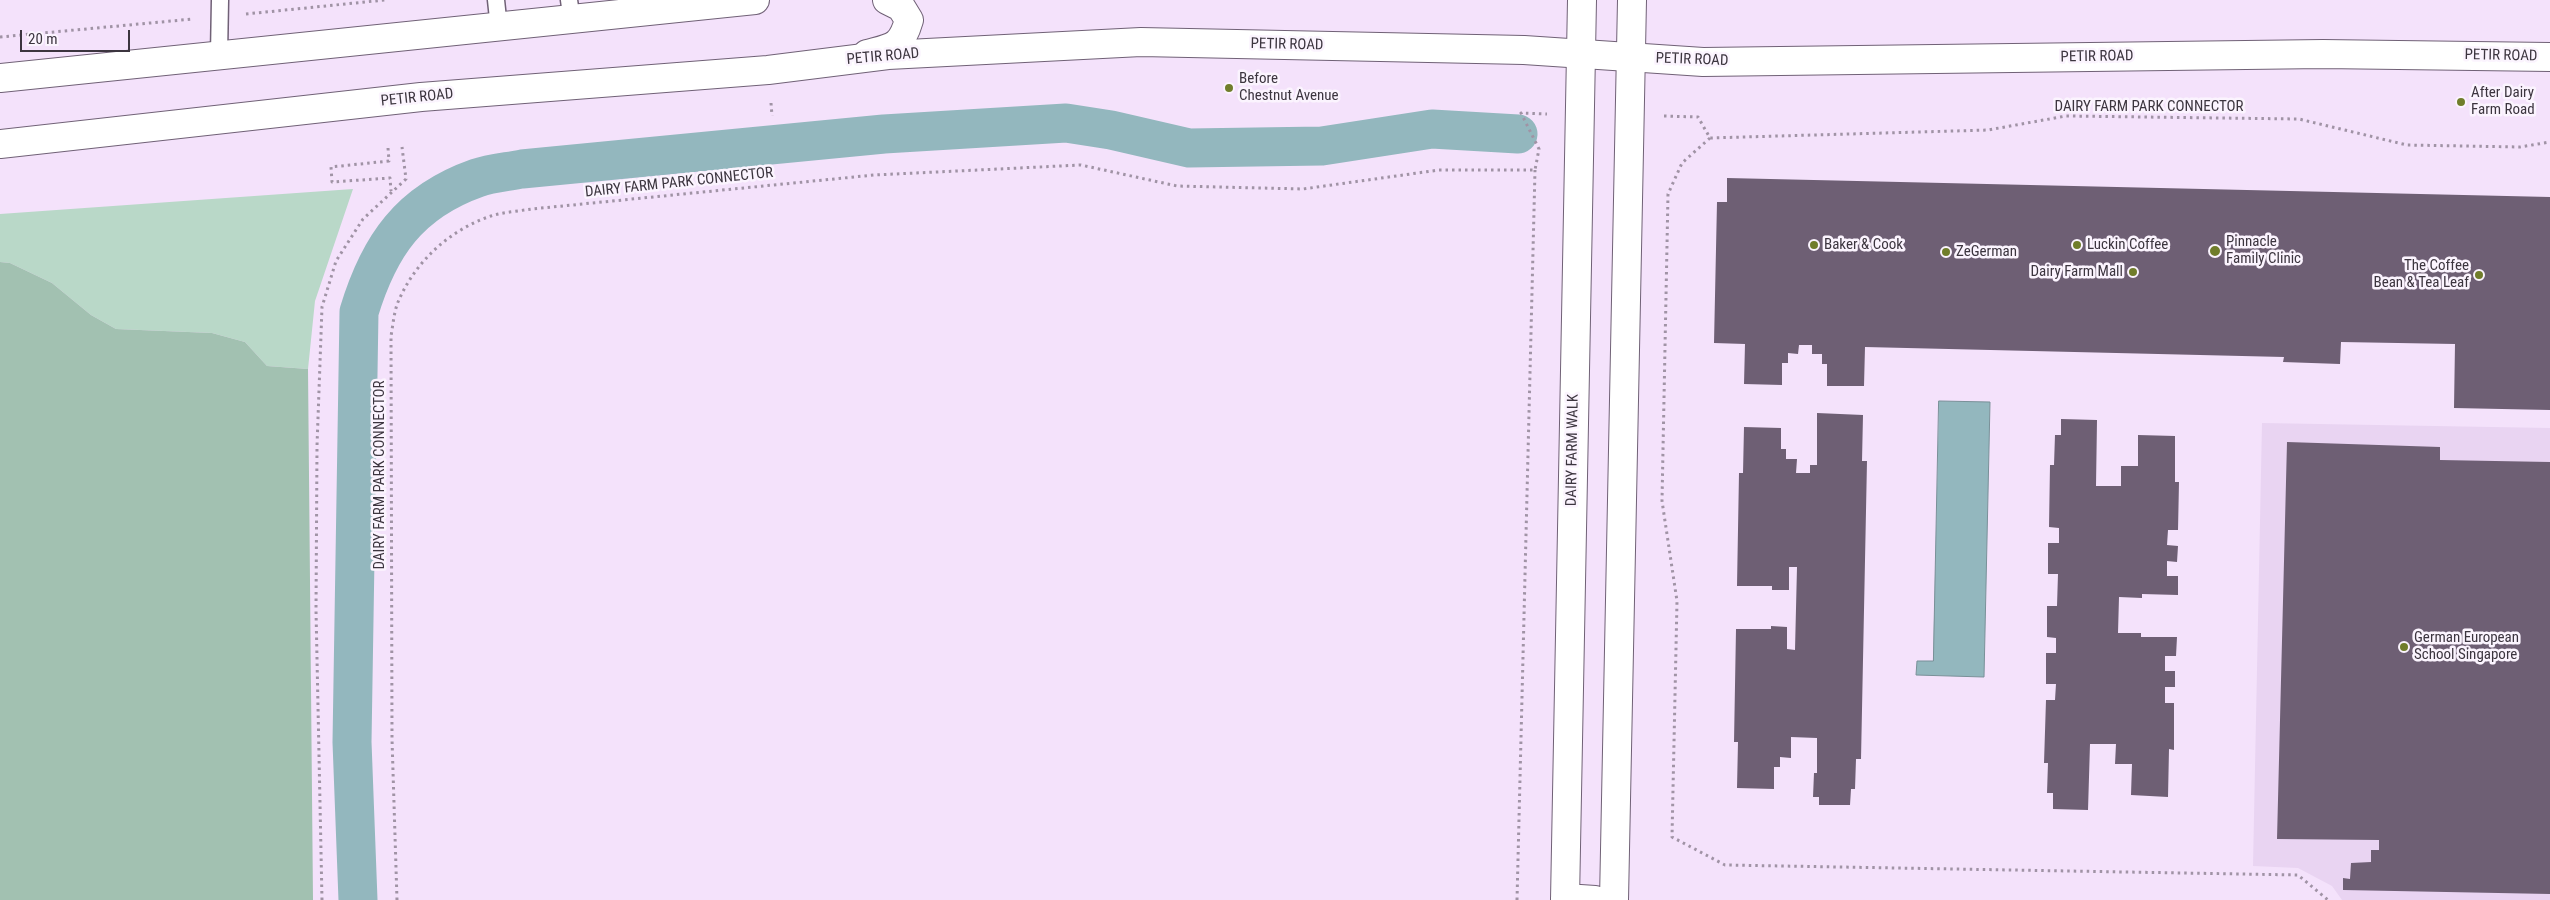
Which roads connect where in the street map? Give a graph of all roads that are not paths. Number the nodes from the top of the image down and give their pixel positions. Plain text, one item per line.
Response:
1 (220, 0) edge
2 (496, 0) edge
3 (755, 0) edge
4 (887, 0) edge
5 (1582, 0) edge
6 (1632, 0) edge
7 (571, 10) edge
8 (499, 28) junction
9 (1580, 54) junction
10 (219, 55) junction
11 (1631, 57) junction
12 (2550, 57) edge
13 (834, 62) junction
14 (0, 78) edge
15 (0, 144) edge
16 (1565, 899) edge
17 (1595, 900) edge
18 (1614, 900) edge

1 - 10 lane
2 - 8 lane
3 - 7 main road
4 - 13 main road, PETIR ROAD
5 - 9 main road, DAIRY FARM WALK
6 - 11 main road
7 - 8 main road
8 - 10 main road
9 - 11 main road, PETIR ROAD
9 - 13 main road, PETIR ROAD
9 - 16 main road, DAIRY FARM WALK
10 - 14 main road
11 - 12 main road, PETIR ROAD
11 - 18 main road
13 - 15 main road, PETIR ROAD
16 - 17 main road

